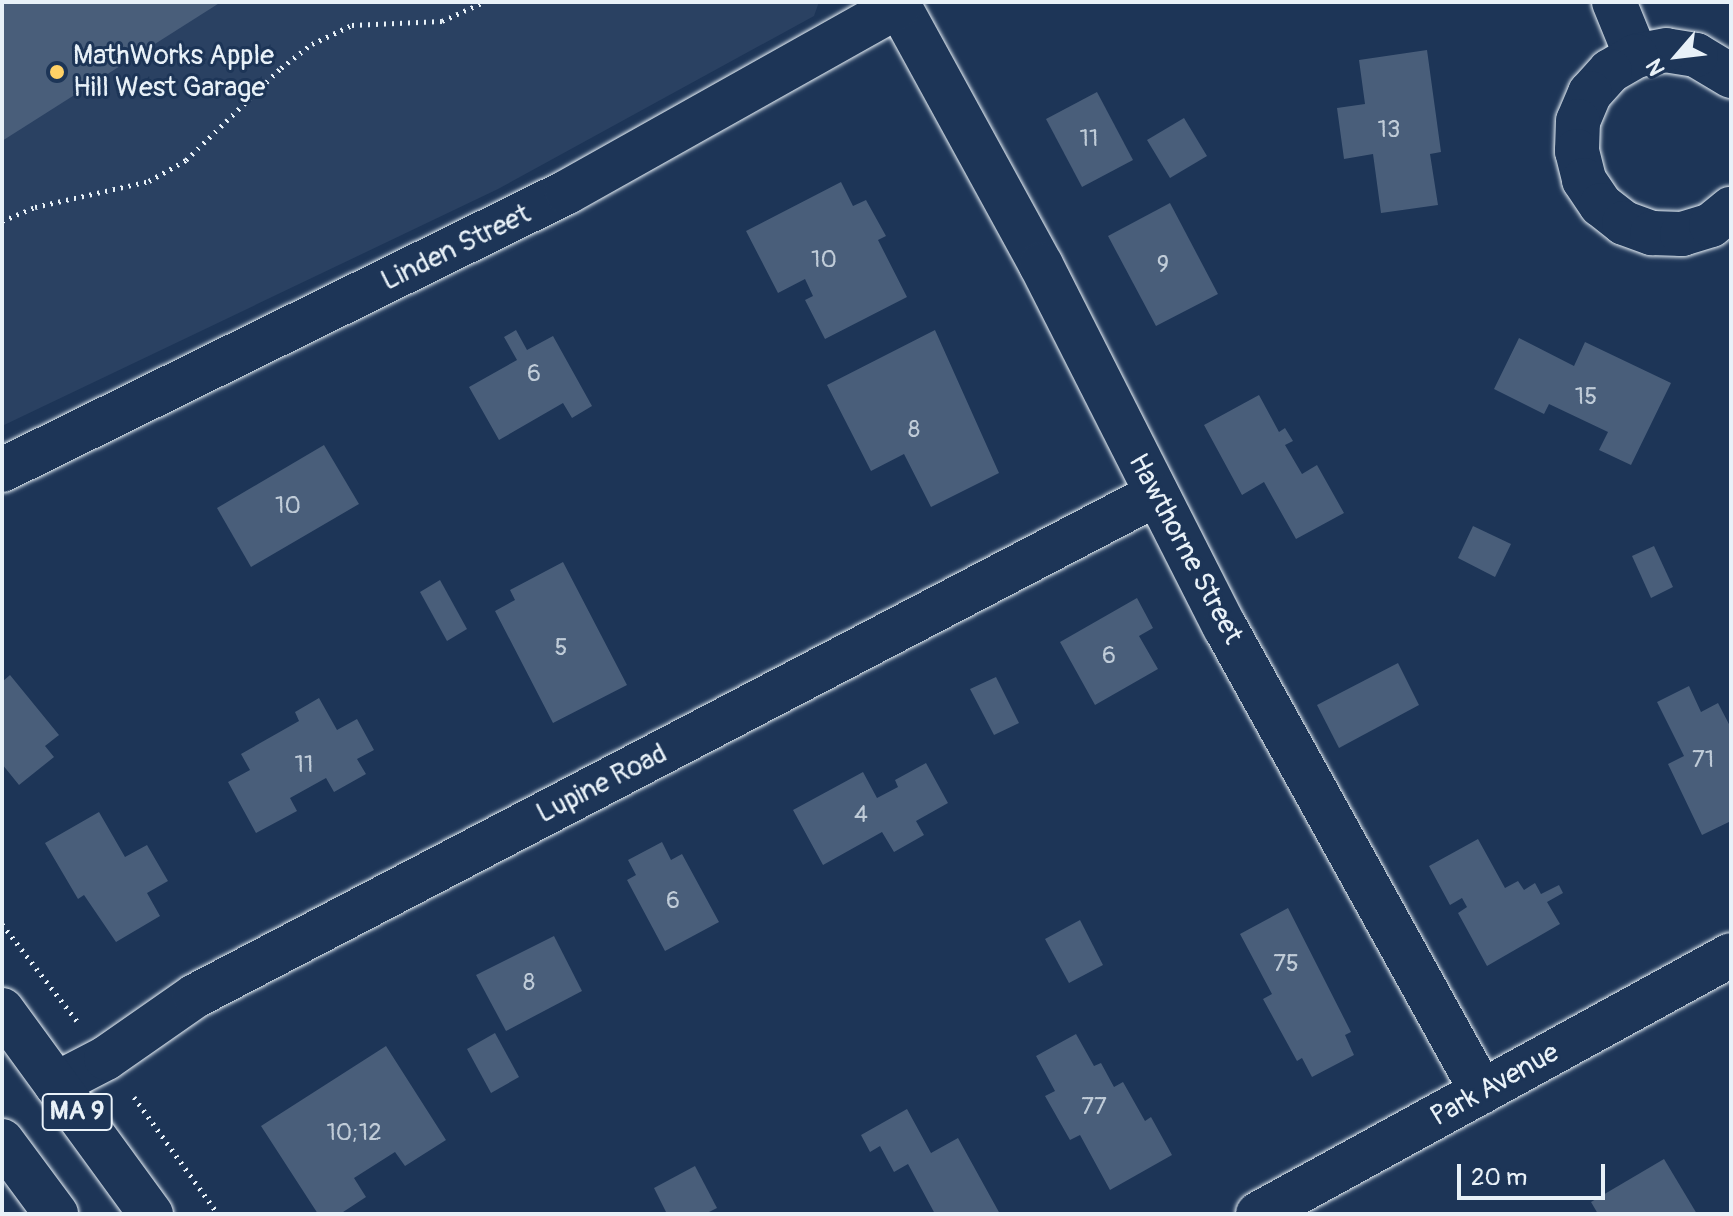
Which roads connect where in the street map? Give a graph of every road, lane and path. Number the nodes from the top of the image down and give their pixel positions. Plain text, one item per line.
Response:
1 (484, 2) edge
2 (1614, 2) edge
3 (898, 4) edge
4 (1636, 56) junction
5 (1731, 76) edge
6 (1731, 209) edge
7 (2, 221) edge
8 (2, 470) edge
9 (1155, 495) junction
10 (2, 924) edge
11 (1731, 955) edge
12 (2, 1010) edge
13 (106, 1058) junction
14 (56, 1084) junction
15 (1482, 1092) junction
16 (2, 1141) edge
17 (56, 1214) edge
18 (151, 1214) edge
19 (218, 1214) edge
20 (1258, 1214) edge

1 - 7 path
2 - 4 main road
3 - 8 main road, Linden Street
3 - 9 main road, Hawthorne Street
4 - 5 main road
4 - 6 main road
9 - 13 main road, Lupine Road
9 - 15 main road, Hawthorne Street
10 - 13 path
11 - 15 main road, Park Avenue
12 - 14 main road, MA 9
13 - 14 main road, Lupine Road
13 - 19 path
14 - 18 main road, MA 9
15 - 20 main road, Park Avenue
16 - 17 main road, MA 9

